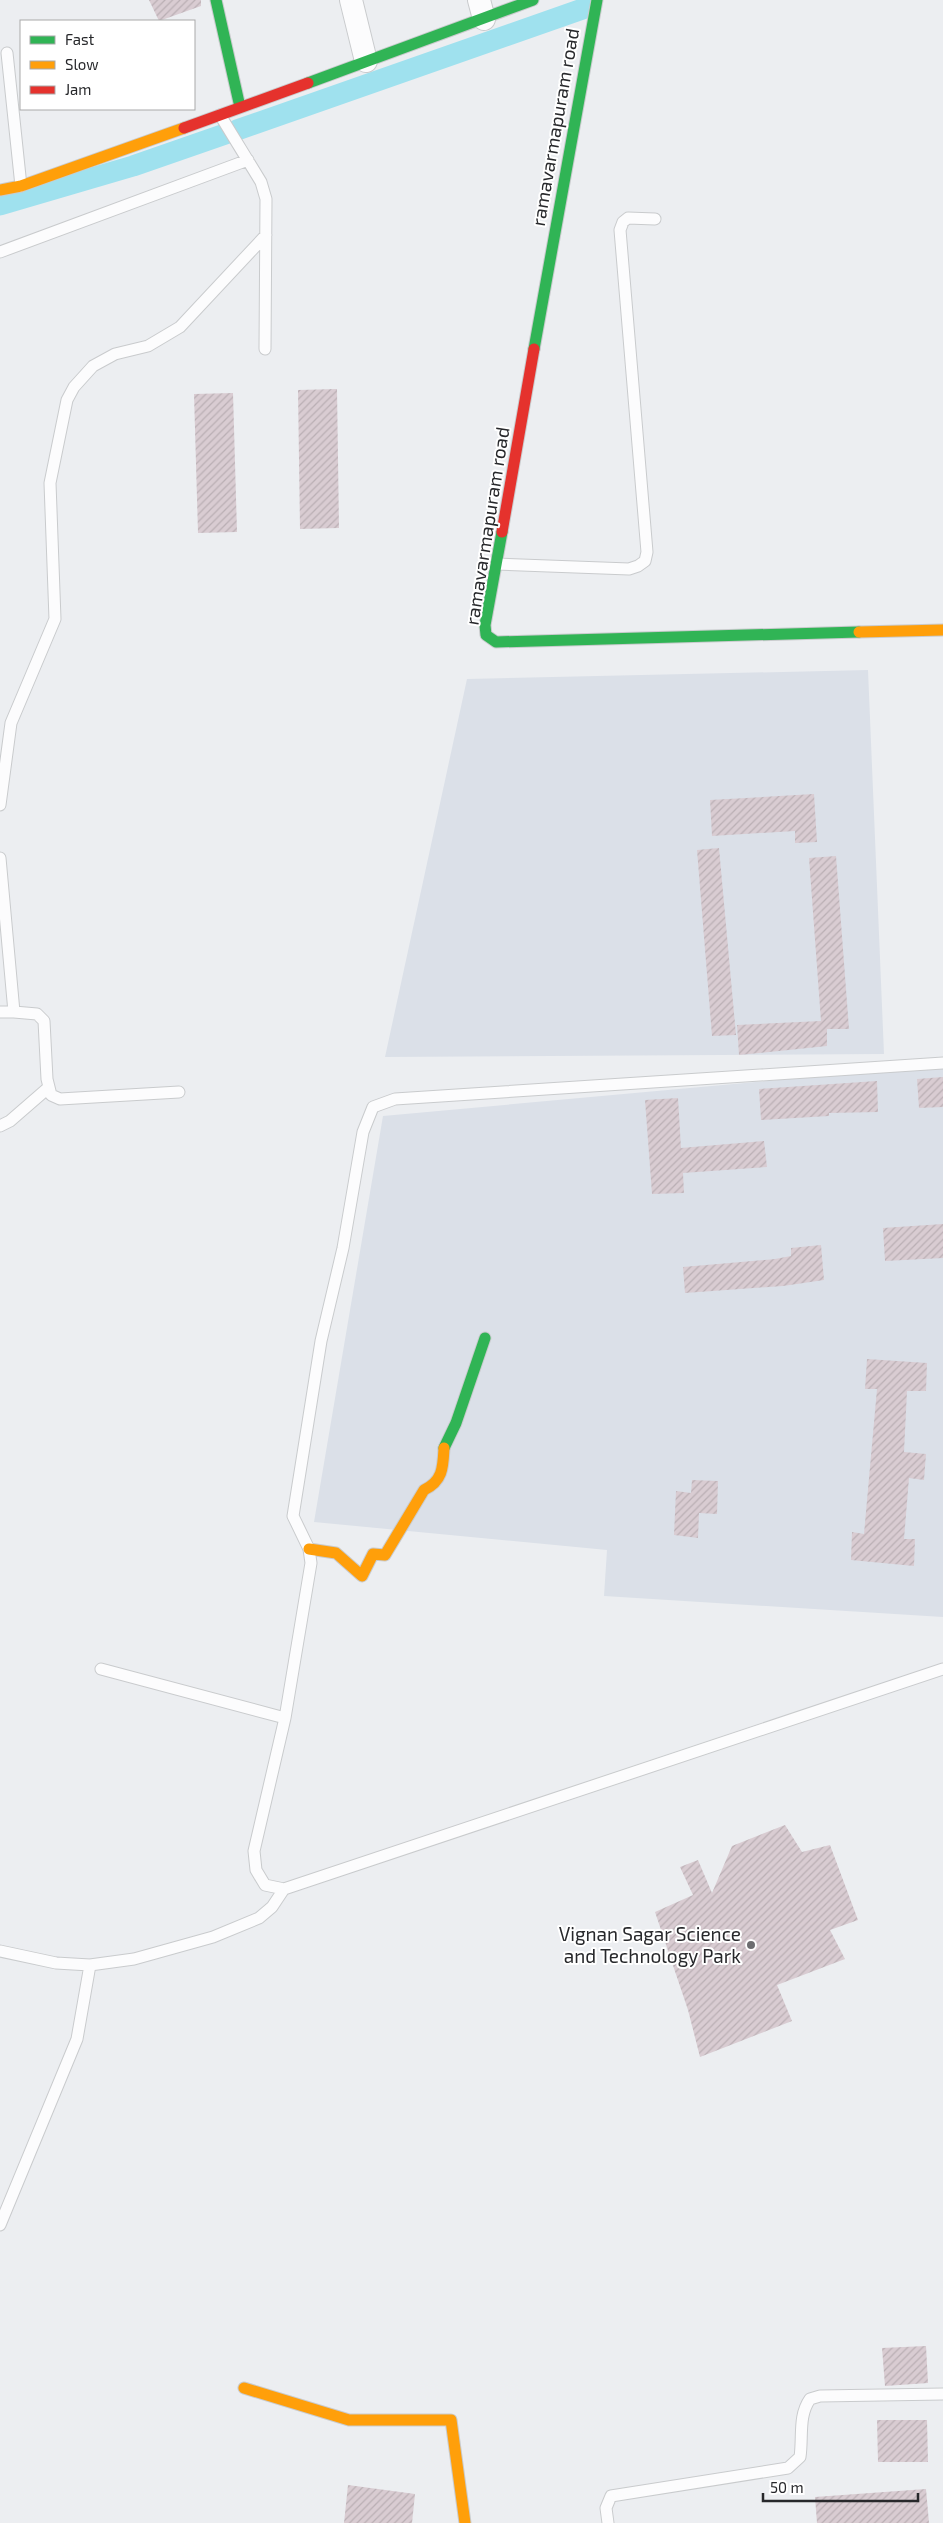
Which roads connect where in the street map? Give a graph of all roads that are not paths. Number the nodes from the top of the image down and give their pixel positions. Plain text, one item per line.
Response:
1 (216, 0) edge
2 (351, 0) edge
3 (533, 0) edge
4 (597, 0) edge
5 (481, 9) edge
6 (7, 52) dead end
7 (366, 61) junction
8 (240, 107) junction
9 (220, 115) junction
10 (248, 160) junction
11 (21, 186) junction
12 (0, 190) edge
13 (655, 219) dead end
14 (266, 235) junction
15 (0, 252) edge
16 (265, 349) dead end
17 (496, 564) junction
18 (943, 630) edge
19 (0, 805) edge
20 (0, 858) edge
21 (0, 1012) edge
22 (14, 1012) junction
23 (943, 1063) edge
24 (48, 1088) junction
25 (180, 1092) dead end
26 (0, 1126) edge
27 (485, 1338) dead end
28 (309, 1549) junction
29 (101, 1669) dead end
30 (943, 1669) edge
31 (285, 1718) junction
32 (284, 1889) junction
33 (0, 1951) edge
34 (90, 1965) junction
35 (0, 2225) edge
36 (244, 2388) dead end
37 (943, 2394) edge
38 (465, 2523) edge
39 (608, 2523) edge

1 - 8 street
2 - 7 street
3 - 5 street
4 - 17 street, ramavarmapuram road
5 - 7 street
6 - 11 lane
7 - 8 street
8 - 9 street
9 - 10 lane
9 - 11 street
10 - 14 lane
10 - 15 lane
11 - 12 street
13 - 17 lane
14 - 16 lane
14 - 19 lane
17 - 18 street, ramavarmapuram road
20 - 22 lane
21 - 22 lane
22 - 24 lane
23 - 28 lane
24 - 25 lane
24 - 26 lane
27 - 28 street
28 - 31 lane
29 - 31 lane
30 - 32 lane
31 - 32 lane
32 - 34 lane
33 - 34 lane
34 - 35 lane
36 - 38 street
37 - 39 lane

